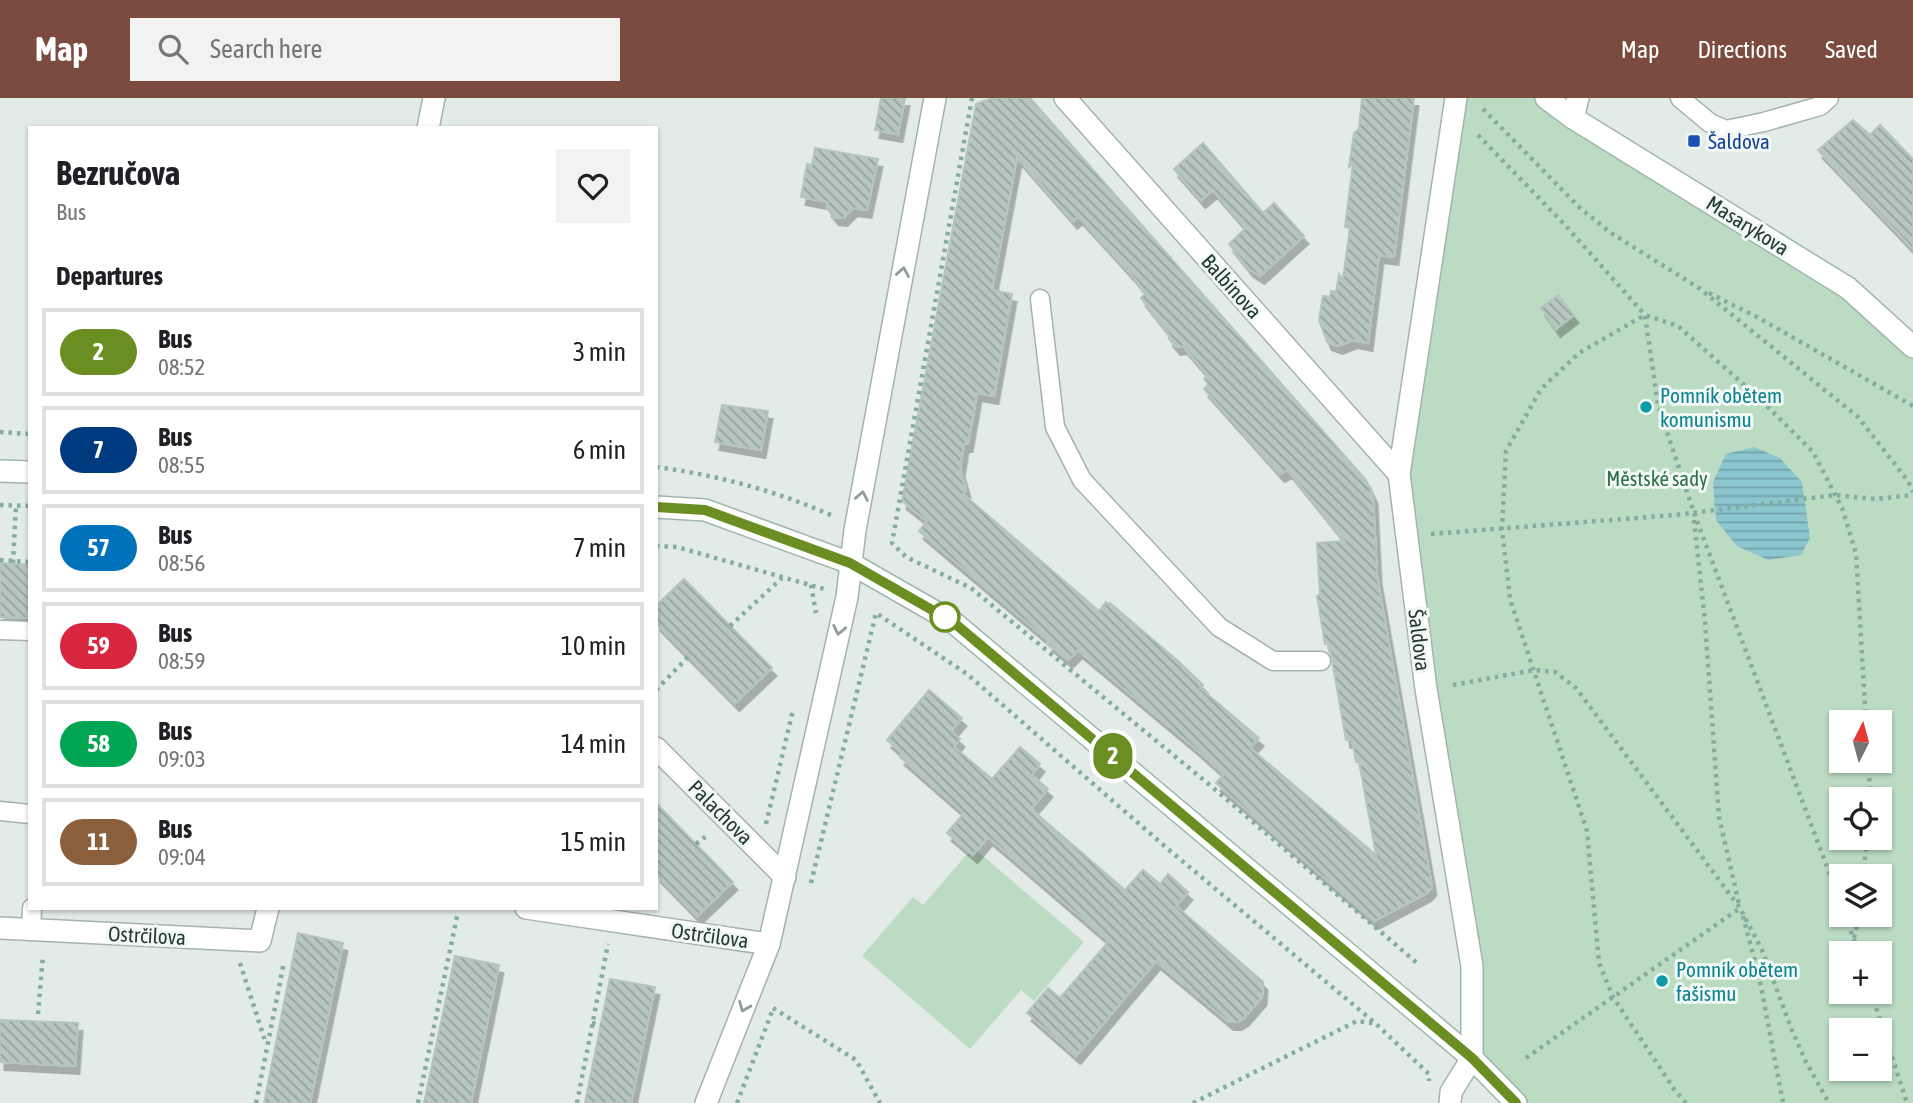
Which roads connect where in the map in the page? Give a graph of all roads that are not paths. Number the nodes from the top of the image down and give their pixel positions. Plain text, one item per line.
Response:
1 (434, 98) edge
2 (935, 98) edge
3 (1065, 98) edge
4 (1456, 98) edge
5 (1546, 98) edge
6 (1680, 98) edge
7 (1829, 98) edge
8 (1576, 108) edge
9 (428, 126) edge
10 (1040, 299) dead end
11 (1913, 347) edge
12 (0, 471) edge
13 (28, 472) edge
14 (1399, 474) junction
15 (658, 507) edge
16 (850, 563) junction
17 (0, 630) edge
18 (28, 631) edge
19 (1321, 661) dead end
20 (658, 750) edge
21 (0, 811) edge
22 (28, 814) edge
23 (785, 877) junction
24 (268, 910) edge
25 (540, 910) edge
26 (32, 919) edge
27 (0, 928) edge
28 (769, 944) junction
29 (1472, 1058) junction
30 (706, 1103) edge
31 (1450, 1103) edge
32 (1516, 1103) edge

1 - 9 street
16 -> 2 street
3 - 14 street, Balbínova
4 - 14 street, Šaldova
5 - 8 street, Masarykova
6 - 7 lane
8 - 11 street, Masarykova
10 - 19 lane
12 - 13 street
14 - 29 street, Šaldova
15 - 16 street
16 -> 23 street
16 - 29 street
17 - 18 lane
20 - 23 street, Palachova
21 - 22 lane
23 - 28 street
24 - 26 street, Ostrčilova
25 - 28 street, Ostrčilova
26 - 27 street, Ostrčilova
28 -> 30 street
29 - 31 street
29 - 32 street

